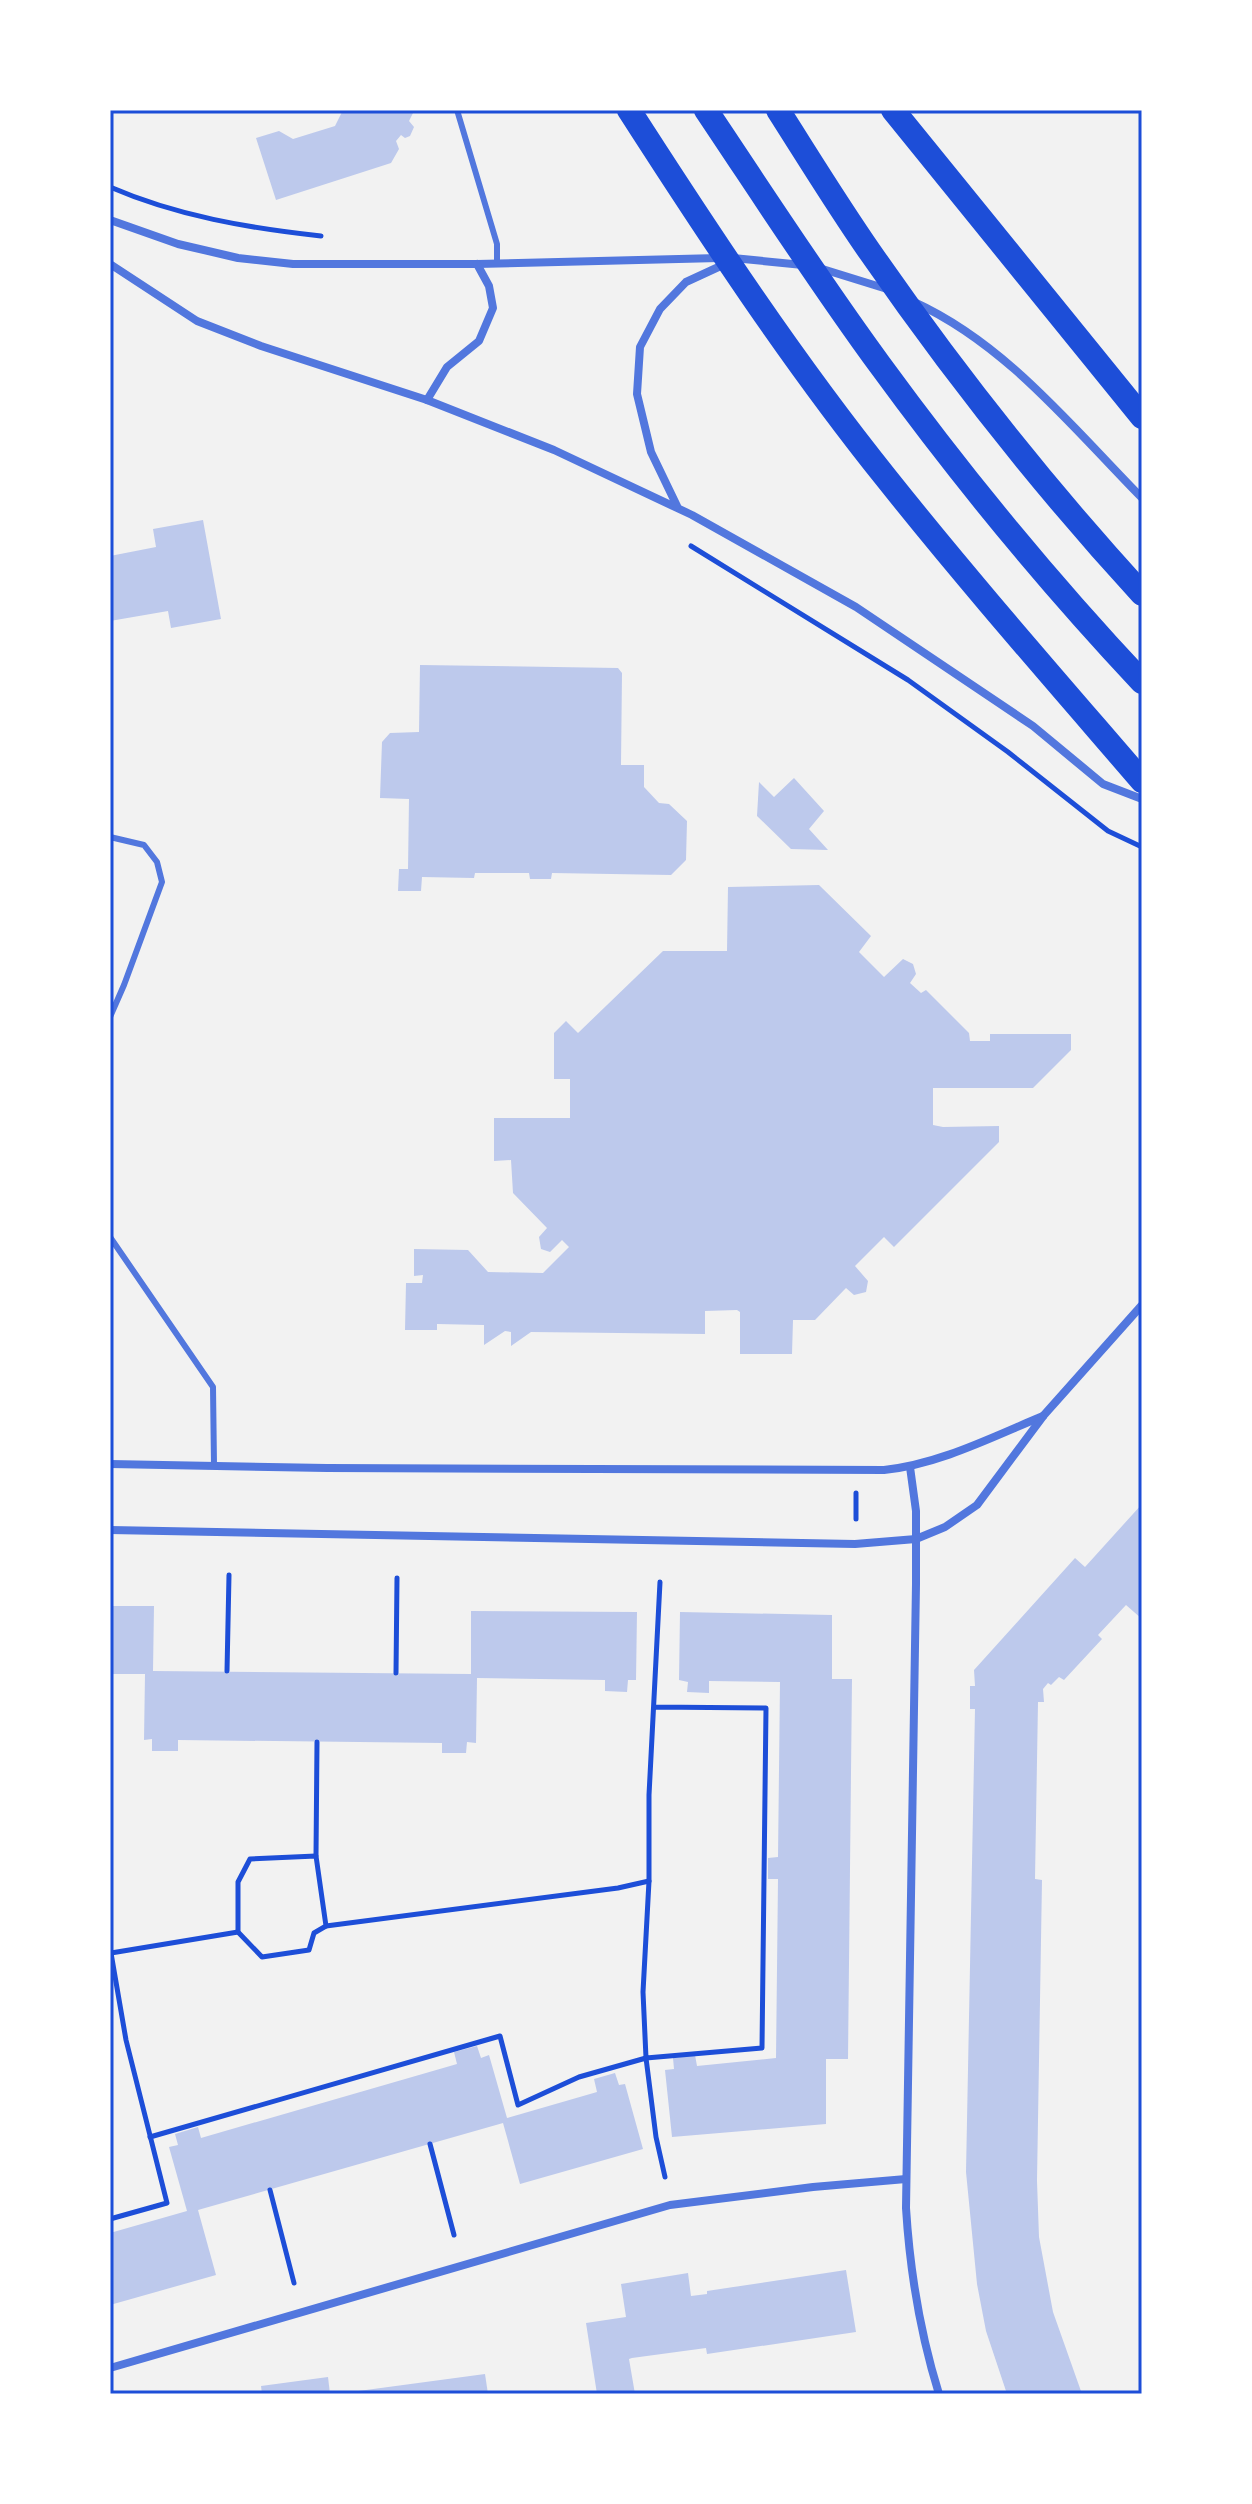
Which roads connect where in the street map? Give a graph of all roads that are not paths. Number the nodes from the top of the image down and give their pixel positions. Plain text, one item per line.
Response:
1 (457, 110) edge
2 (629, 110) edge
3 (706, 110) edge
4 (778, 110) edge
5 (893, 110) edge
6 (110, 220) edge
7 (737, 258) junction
8 (497, 263) junction
9 (110, 264) edge
10 (477, 264) junction
11 (427, 400) junction
12 (1142, 417) edge
13 (1142, 498) edge
14 (677, 507) junction
15 (1142, 594) edge
16 (1142, 682) edge
17 (1142, 781) edge
18 (1142, 799) edge
19 (110, 837) edge
20 (110, 1017) edge
21 (110, 1237) edge
22 (1142, 1305) edge
23 (1044, 1415) junction
24 (110, 1464) edge
25 (214, 1465) junction
26 (910, 1467) junction
27 (110, 1530) edge
28 (916, 1539) junction
29 (906, 2179) junction
30 (110, 2368) edge
31 (939, 2394) edge

1 - 8 lane
2 - 17 highway
3 - 16 highway
4 - 15 highway
5 - 12 highway
6 - 10 street
7 - 8 street
7 - 13 street
7 - 14 street
8 - 10 street
9 - 11 street
10 - 11 street
11 - 14 street
14 - 18 street
19 - 20 lane
21 - 25 lane
22 - 23 street
23 - 26 street
23 - 28 street
24 - 25 street
25 - 26 street
26 - 28 street
27 - 28 street
28 - 29 street
29 - 30 street
29 - 31 street

